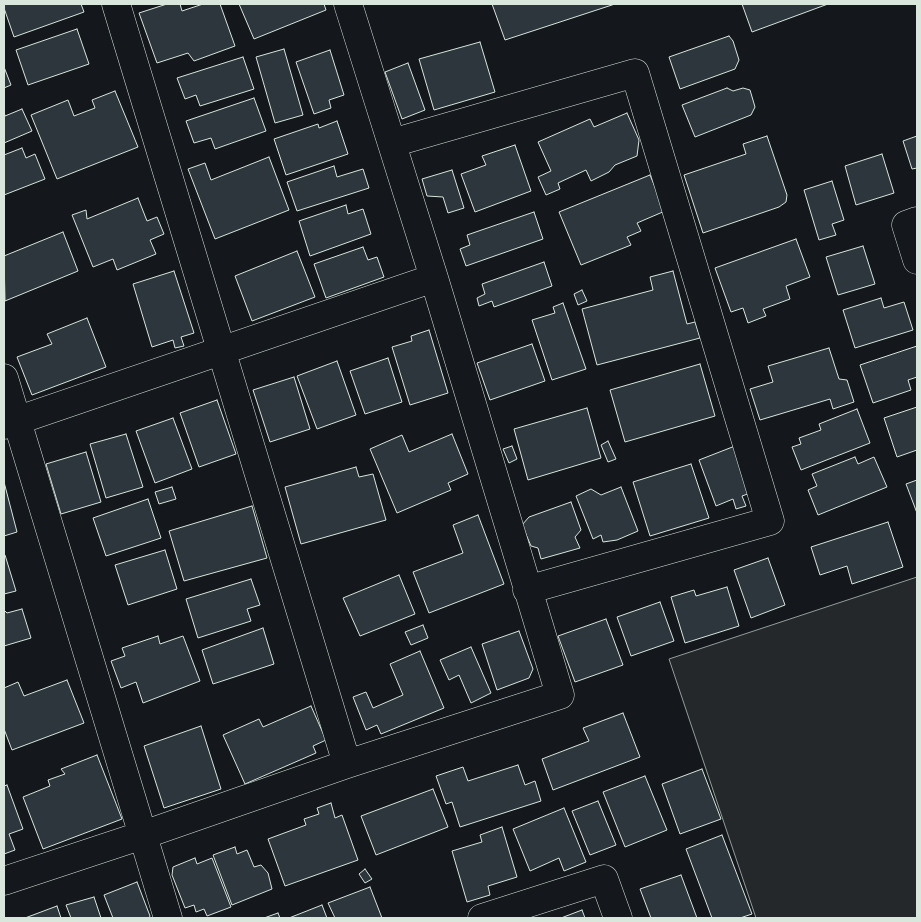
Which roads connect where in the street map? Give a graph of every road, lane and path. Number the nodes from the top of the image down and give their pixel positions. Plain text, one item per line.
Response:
1 (116, 4) edge
2 (348, 4) edge
3 (392, 143) junction
4 (917, 221) edge
5 (917, 260) edge
6 (434, 278) junction
7 (222, 351) junction
8 (4, 378) edge
9 (10, 423) edge
10 (527, 590) junction
11 (347, 764) junction
12 (143, 835) junction
13 (4, 881) edge
14 (168, 918) edge
15 (482, 918) edge
16 (618, 918) edge

1 - 7 street
2 - 3 street
3 - 6 street
3 - 10 street
4 - 5 street
6 - 7 street
6 - 10 street
7 - 9 street
7 - 11 street
8 - 9 street
9 - 12 street
10 - 11 street
11 - 12 street
12 - 13 street
12 - 14 street
15 - 16 street

